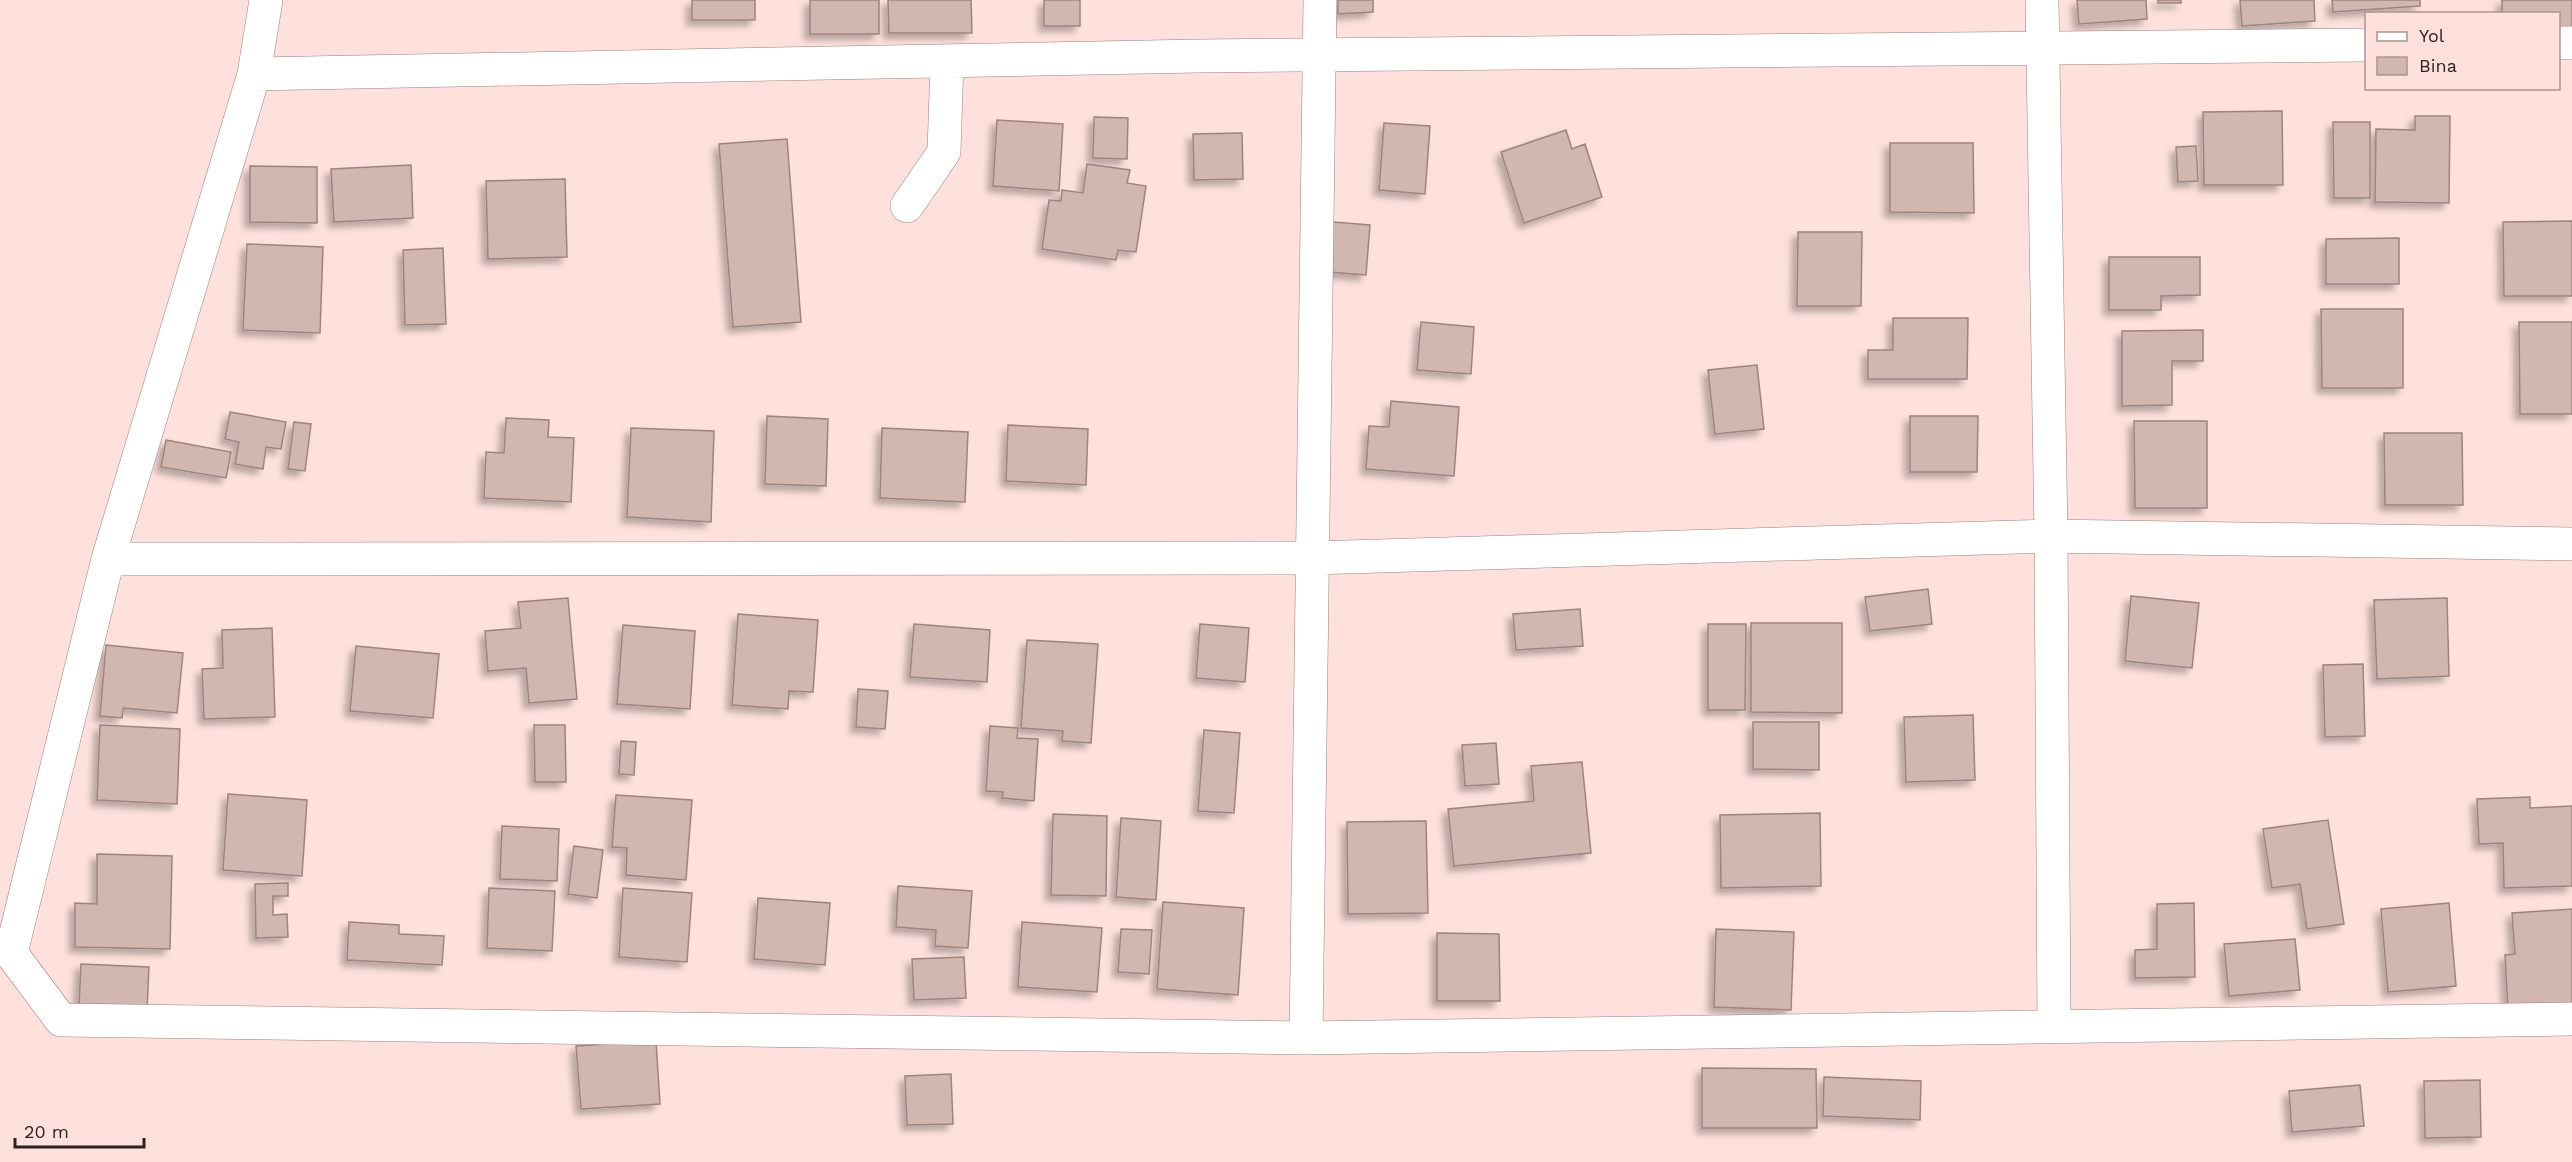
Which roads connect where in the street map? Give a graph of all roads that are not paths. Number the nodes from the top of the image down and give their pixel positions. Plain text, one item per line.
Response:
1 (266, 0) edge
2 (1320, 0) edge
3 (2042, 0) edge
4 (2365, 45) edge
5 (2043, 49) junction
6 (1321, 55) junction
7 (947, 61) junction
8 (254, 74) junction
9 (907, 206) dead end
10 (2051, 536) junction
11 (2572, 544) edge
12 (1312, 558) junction
13 (108, 559) junction
14 (2572, 1019) edge
15 (2054, 1026) junction
16 (1306, 1038) junction

1 - 8 street
2 - 6 street
3 - 5 street
4 - 5 street
5 - 6 street
5 - 10 street
6 - 7 street
6 - 12 street
7 - 8 street
7 - 9 street
8 - 13 street
10 - 11 street
10 - 12 street
10 - 15 street
12 - 13 street
12 - 16 street
13 - 16 street
14 - 15 street
15 - 16 street

